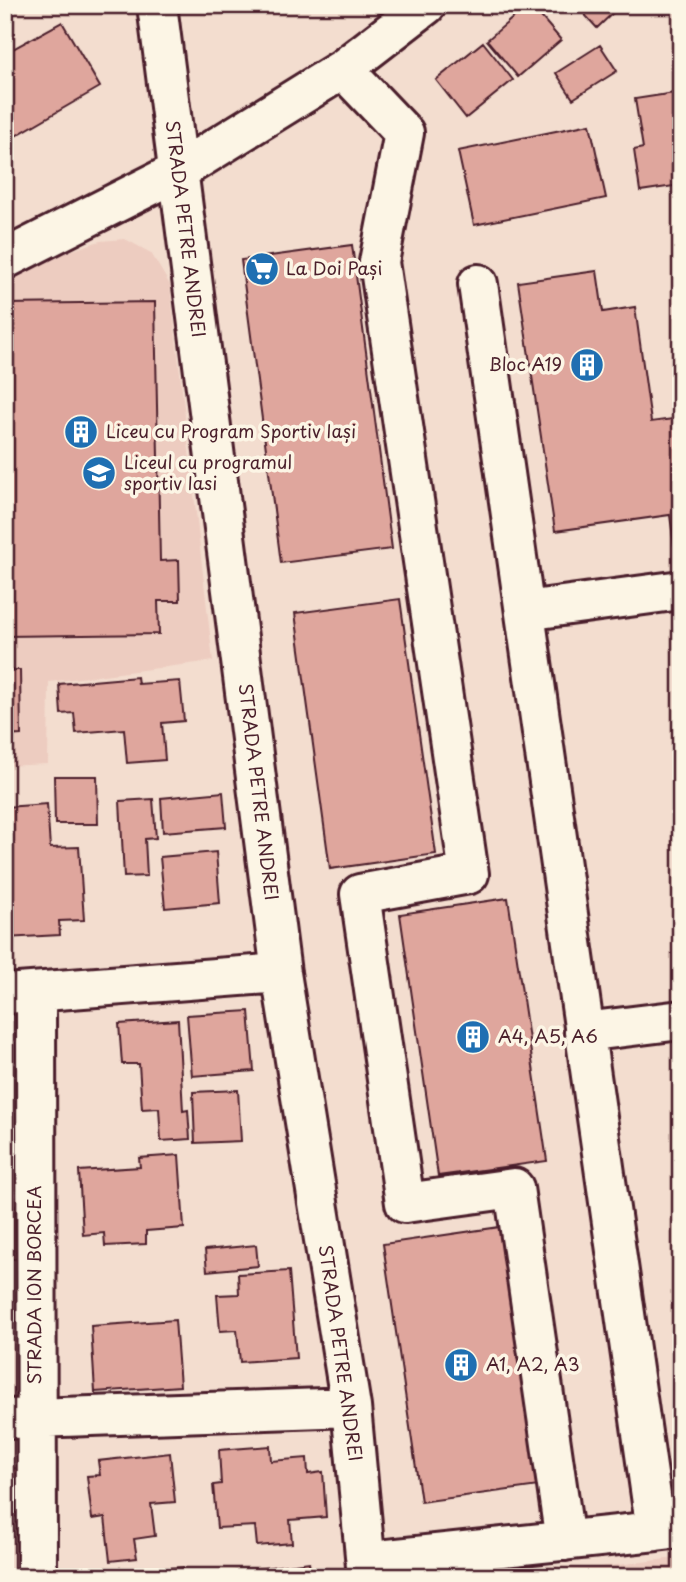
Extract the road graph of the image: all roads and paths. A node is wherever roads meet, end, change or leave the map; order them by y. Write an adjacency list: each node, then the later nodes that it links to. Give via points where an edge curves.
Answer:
1 (157, 5): 4 (street, STRADA PETRE ANDREI)
2 (422, 7): 3 (street)
3 (344, 69): 4 (street); 16 (street, via 404,134 379,262 469,874 360,894 405,1203 514,1188)
4 (177, 172): 5 (street); 9 (street, STRADA PETRE ANDREI)
5 (5, 259)
6 (478, 284): 8 (street)
7 (681, 590): 8 (street)
8 (525, 611): 12 (street)
9 (281, 973): 10 (street); 13 (street, STRADA PETRE ANDREI)
10 (21, 993): 14 (street, STRADA ION BORCEA)
11 (681, 1020): 12 (street)
12 (584, 1032): 15 (street)
13 (351, 1407): 14 (street); 17 (street, STRADA PETRE ANDREI)
14 (20, 1418): 18 (street, STRADA ION BORCEA)
15 (668, 1530): 16 (street)
16 (565, 1541): 17 (street)
17 (377, 1568)
18 (37, 1577)

